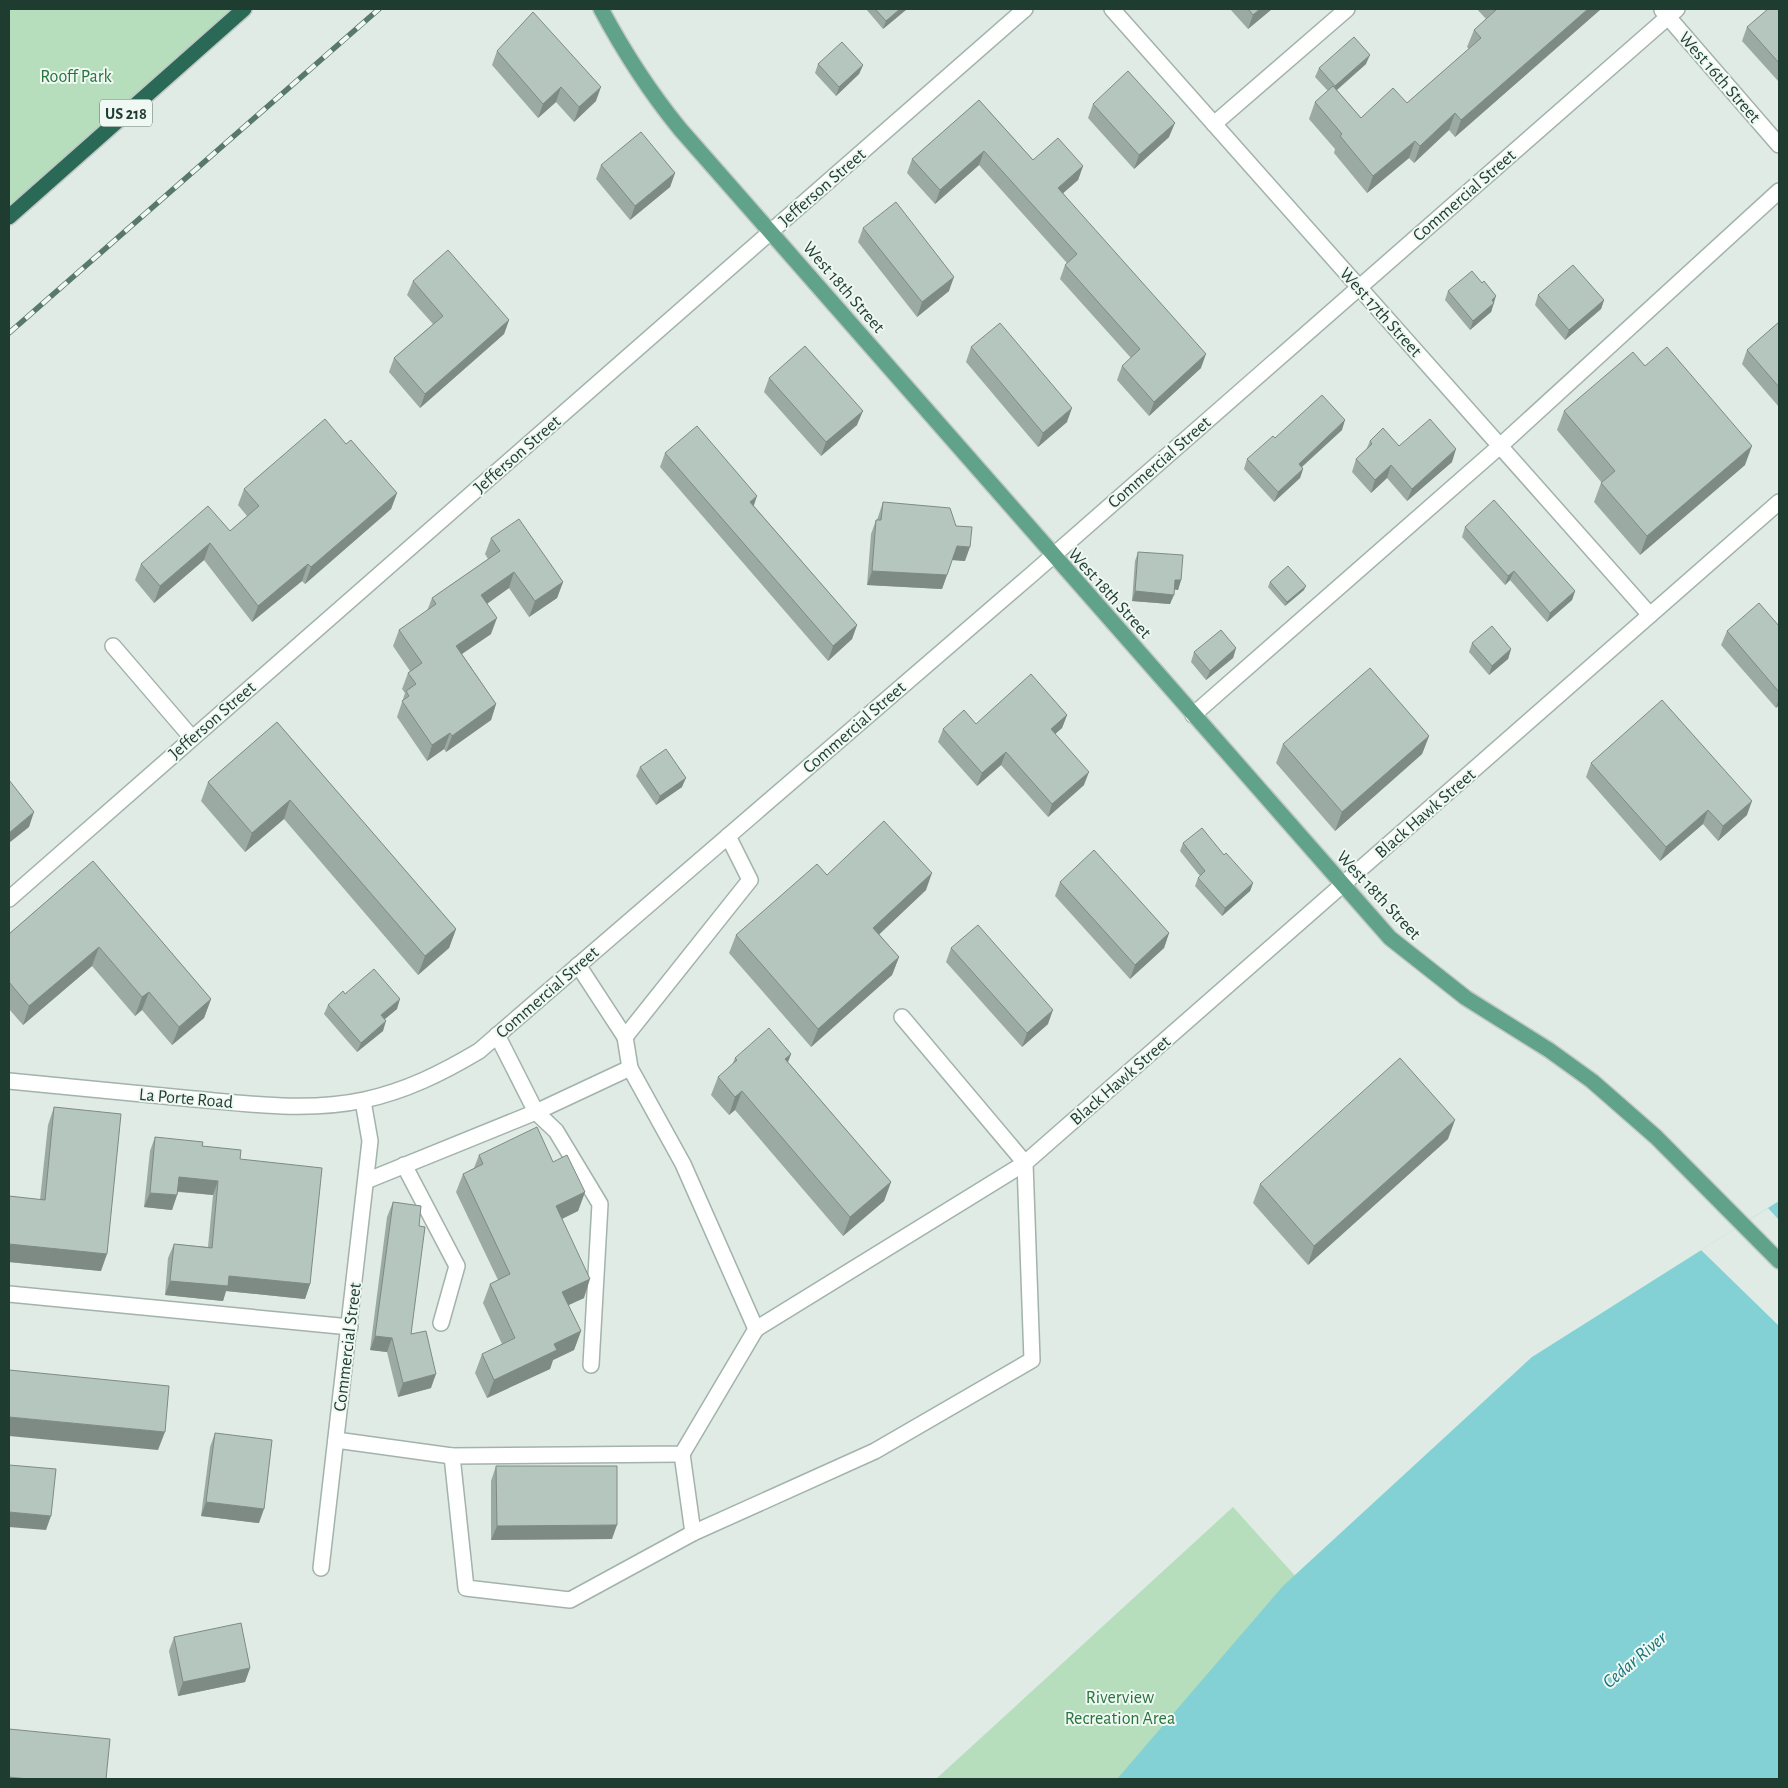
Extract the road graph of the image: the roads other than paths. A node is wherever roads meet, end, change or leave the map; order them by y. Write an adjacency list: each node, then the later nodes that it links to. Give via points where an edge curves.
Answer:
1 (244, 9): 10 (highway, US 218)
2 (601, 9): 11 (main road, West 18th Street, via 653,95)
3 (1025, 9): 11 (street, Jefferson Street)
4 (1112, 9): 7 (street, West 17th Street)
5 (1347, 9): 7 (street)
6 (1668, 11): 8 (street, West 16th Street); 12 (street, Commercial Street)
7 (1214, 124): 12 (street, West 17th Street)
8 (1779, 145)
9 (1779, 190): 13 (street)
10 (9, 217)
11 (771, 232): 15 (main road, West 18th Street); 19 (street, Jefferson Street)
12 (1359, 287): 13 (street, West 17th Street); 15 (street, Commercial Street)
13 (1500, 446): 16 (street, West 17th Street); 18 (street)
14 (1779, 502): 16 (street, Black Hawk Street)
15 (1052, 556): 18 (main road, West 18th Street); 20 (street, Commercial Street)
16 (1650, 615): 21 (street, Black Hawk Street)
17 (113, 646): 19 (street)
18 (1193, 715): 21 (main road, West 18th Street)
19 (192, 738): 22 (street, Jefferson Street)
20 (728, 836): 23 (street, Commercial Street); 26 (street, via 750,880)
21 (1343, 884): 31 (street, Black Hawk Street); 34 (main road, West 18th Street, via 1390,938 1411,956 1466,998 1592,1081 1656,1137)
22 (9, 899)
23 (578, 965): 25 (street, Commercial Street); 26 (street)
24 (902, 1017): 31 (street)
25 (497, 1035): 29 (street, Commercial Street, via 479,1051 434,1077); 30 (street)
26 (625, 1037): 27 (street)
27 (630, 1068): 30 (street); 38 (street, via 683,1164)
28 (9, 1081): 29 (street, La Porte Road, via 260,1105 313,1106)
29 (363, 1101): 33 (street, Commercial Street, via 370,1141)
30 (536, 1112): 32 (street); 39 (street, via 556,1131 600,1204)
31 (1025, 1163): 38 (street, Black Hawk Street); 43 (street, via 1032,1360 875,1451)
32 (404, 1165): 33 (street); 36 (street, via 457,1266)
33 (366, 1181): 37 (street, Commercial Street)
34 (1779, 1261)
35 (9, 1294): 37 (street)
36 (441, 1323)
37 (350, 1326): 40 (street, Commercial Street)
38 (756, 1329): 41 (street)
39 (591, 1365)
40 (336, 1440): 42 (street); 44 (street, Commercial Street)
41 (682, 1454): 42 (street); 43 (street)
42 (452, 1456): 43 (street, via 466,1588 570,1600)
43 (693, 1533)
44 (321, 1568)

